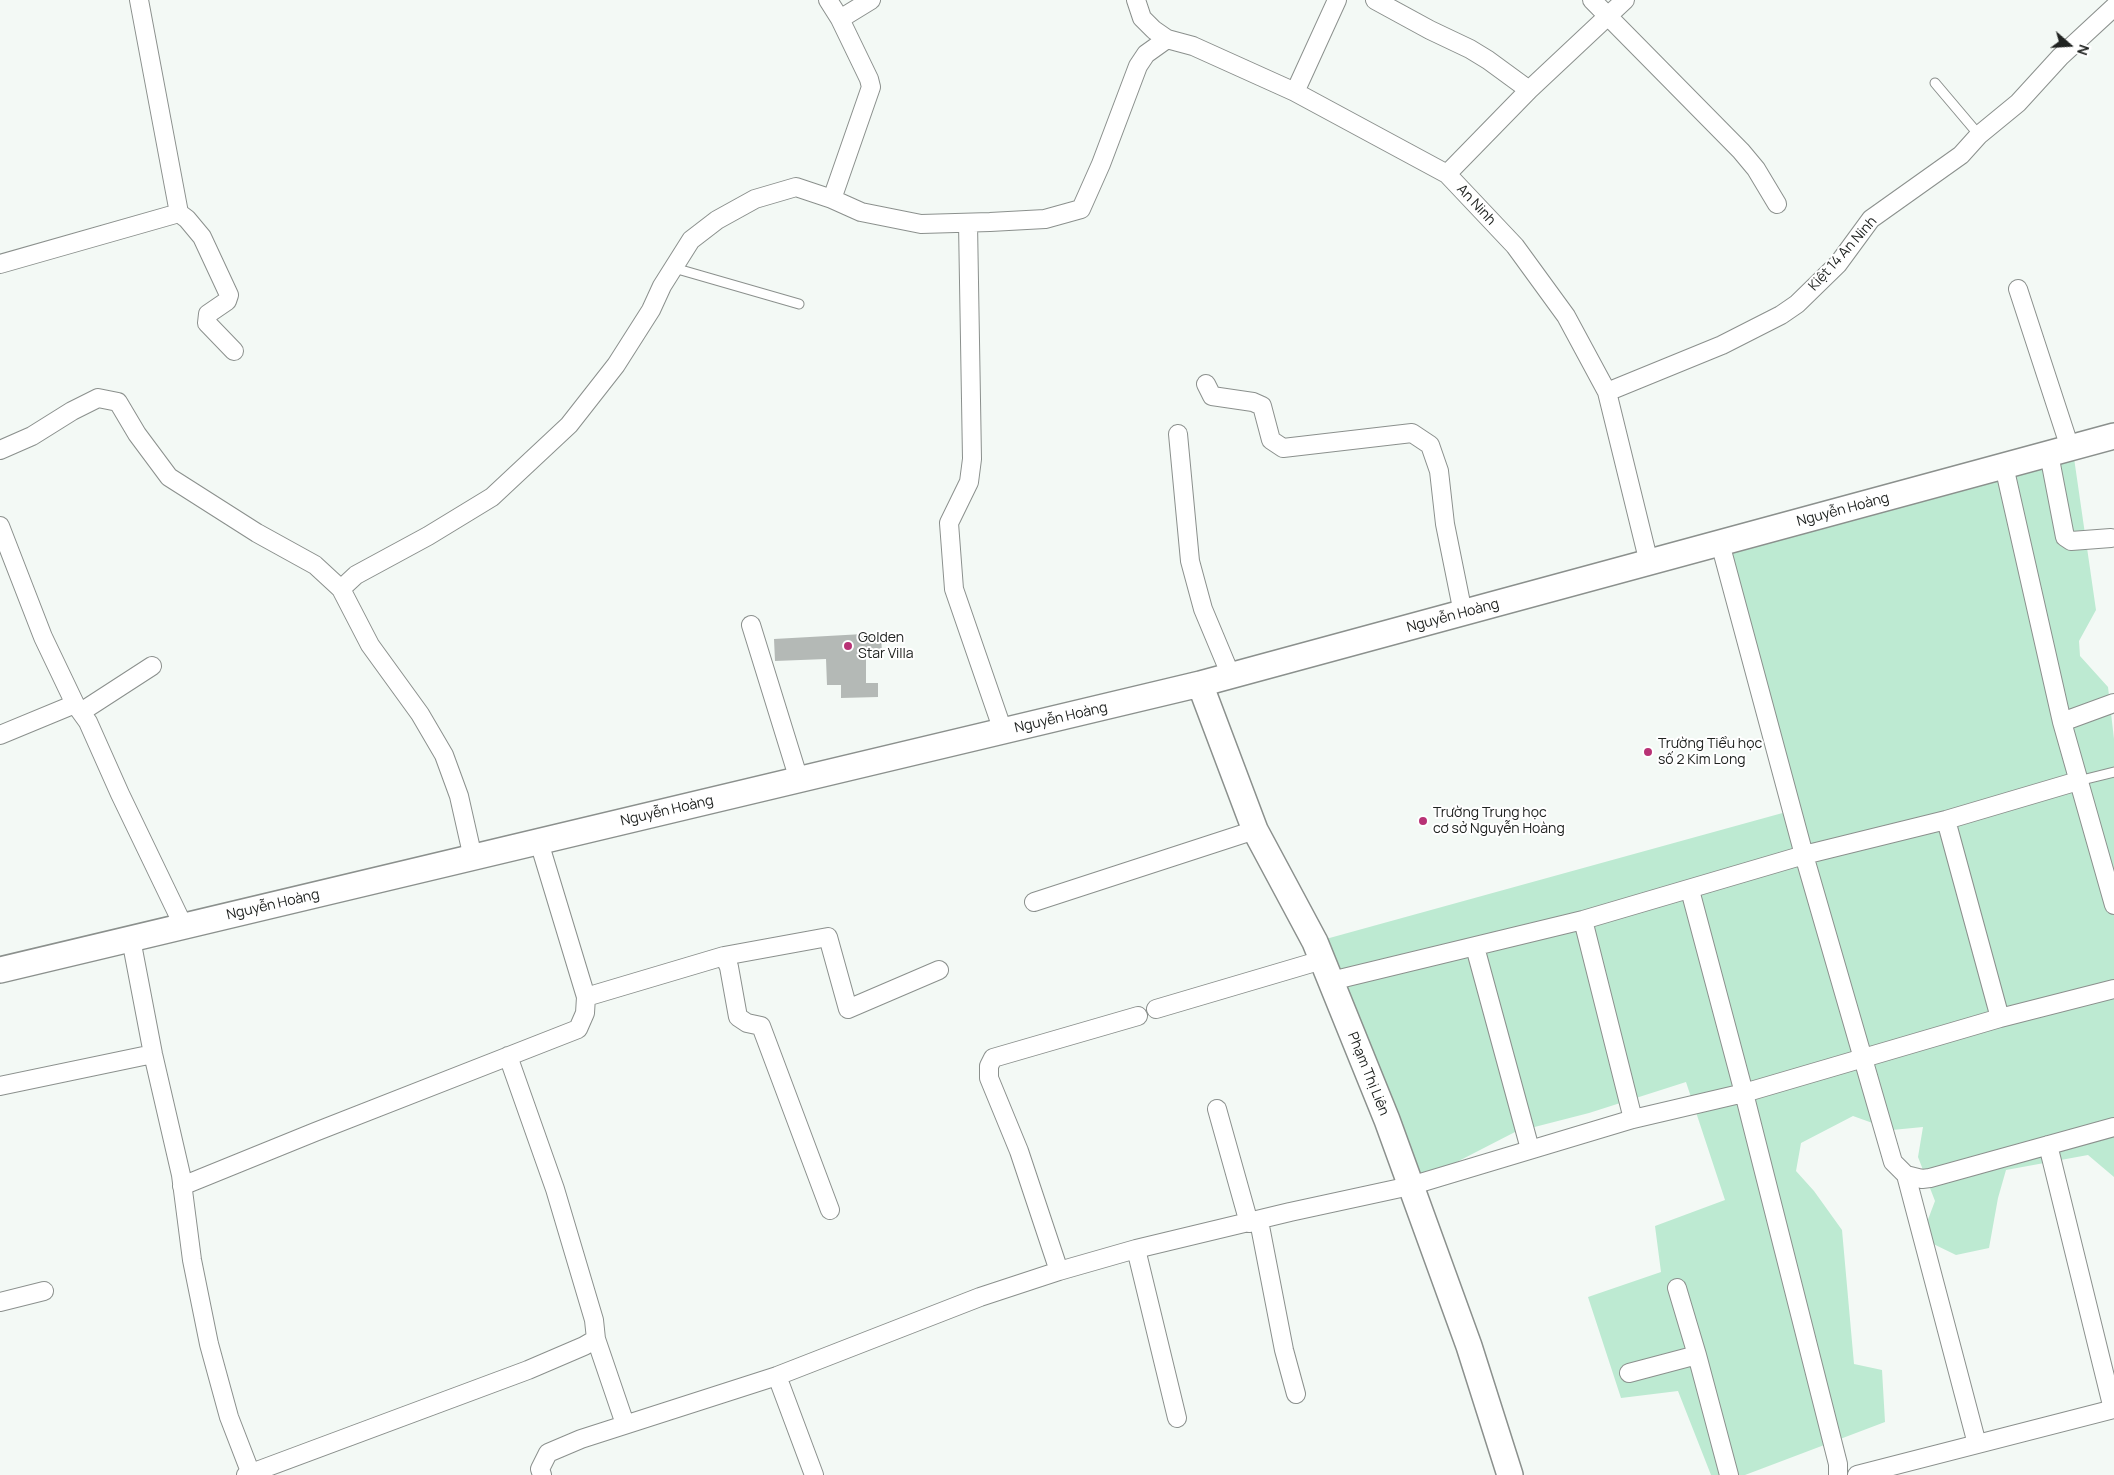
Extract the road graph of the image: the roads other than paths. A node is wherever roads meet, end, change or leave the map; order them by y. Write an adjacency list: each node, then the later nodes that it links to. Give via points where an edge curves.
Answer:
1 (138, 0): 20 (street)
2 (828, 0): 11 (street)
3 (871, 0): 11 (street)
4 (1136, 0): 12 (street, An Ninh, via 1142,18)
5 (1337, 0): 15 (street)
6 (1375, 0): 14 (street, via 1488,60)
7 (1592, 0): 10 (street)
8 (1625, 0): 10 (street)
9 (2114, 8): 16 (street, Kiệt 14 An Ninh, via 2060,57 2018,103)
10 (1608, 16): 14 (street); 19 (street, via 1740,151 1756,169)
11 (840, 19): 18 (street, via 871,87)
12 (1167, 39): 15 (street, An Ninh, via 1192,46); 21 (street, via 1146,54 1138,66 1081,209 1045,219)
13 (1935, 82): 16 (lane)
14 (1529, 90): 17 (street)
15 (1295, 92): 17 (street, An Ninh)
16 (1979, 134): 28 (street, Kiệt 14 An Ninh, via 1961,155 1871,219 1838,264 1797,304 1722,346)
17 (1447, 174): 28 (street, An Ninh, via 1536,272 1566,316)
18 (832, 199): 21 (street, via 862,212 921,224); 23 (street, via 796,187 755,199 717,220 691,240)
19 (1778, 204)
20 (179, 214): 22 (street); 26 (street, via 202,237 228,292 227,301 211,311 206,320)
21 (968, 223): 47 (street, via 972,459 969,482 948,523 954,588)
22 (0, 264)
23 (674, 268): 25 (lane); 38 (street, via 616,364 569,425 492,497 356,575)
24 (2018, 290): 32 (street)
25 (799, 304)
26 (234, 352)
27 (1206, 384): 39 (street, via 1212,396 1262,406 1271,440 1283,448 1412,433 1430,445 1440,471 1445,524)
28 (1607, 392): 37 (street, An Ninh)
29 (1178, 434): 42 (street, via 1190,561 1203,610)
30 (2114, 436): 32 (street, Nguyễn Hoàng)
31 (0, 450): 38 (street, via 32,436 98,398 118,402 169,477 315,566)
32 (2060, 451): 33 (street, Nguyễn Hoàng); 35 (street, via 2066,537 2071,541)
33 (2004, 466): 36 (street, Nguyễn Hoàng); 46 (street)
34 (0, 526): 45 (street, via 43,637)
35 (2111, 538)
36 (1720, 543): 37 (street, Nguyễn Hoàng); 55 (street)
37 (1649, 562): 39 (street, Nguyễn Hoàng)
38 (341, 589): 56 (street, via 370,645 420,714 444,755 459,796)
39 (1463, 613): 42 (street, Nguyễn Hoàng)
40 (751, 625): 50 (street)
41 (152, 666): 45 (street)
42 (1231, 676): 43 (street, Nguyễn Hoàng)
43 (1200, 684): 47 (street, Nguyễn Hoàng); 53 (street, Phạm Thị Liên)
44 (2114, 703): 46 (street)
45 (78, 708): 48 (street); 61 (street, via 88,722)
46 (2062, 722): 51 (street)
47 (1003, 731): 50 (street, Nguyễn Hoàng)
48 (0, 734)
49 (2114, 772): 51 (lane)
50 (799, 780): 54 (street, Nguyễn Hoàng)
51 (2078, 781): 52 (street); 59 (street)
52 (1946, 820): 55 (street); 72 (street)
53 (1255, 830): 58 (street); 67 (street, Phạm Thị Liên)
54 (539, 842): 56 (street, Nguyễn Hoàng); 69 (street)
55 (1804, 855): 57 (street); 75 (street)
56 (473, 858): 61 (street, Nguyễn Hoàng)
57 (1690, 890): 60 (street); 77 (street)
58 (1034, 902)
59 (2114, 905)
60 (1583, 920): 63 (street); 79 (street)
61 (184, 927): 62 (street, Nguyễn Hoàng)
62 (131, 939): 65 (street, Nguyễn Hoàng); 73 (street)
63 (1474, 947): 67 (street); 82 (street)
64 (724, 956): 66 (street, via 828,937 848,1009); 69 (street); 86 (street, via 738,1017 761,1026)
65 (0, 970)
66 (940, 970)
67 (1327, 970): 70 (street); 85 (street, Phạm Thị Liên)
68 (2114, 989): 72 (street)
69 (586, 997): 74 (street, via 585,1013 578,1029)
70 (1156, 1009)
71 (1138, 1016): 89 (street, via 993,1058 989,1066 990,1078 1019,1151)
72 (2000, 1018): 75 (street)
73 (153, 1054): 76 (street); 84 (street)
74 (508, 1056): 84 (street); 93 (street, via 555,1189 594,1320)
75 (1863, 1057): 77 (street); 83 (street, via 1893,1162)
76 (0, 1086)
77 (1744, 1093): 79 (street); 107 (street, via 1838,1464)
78 (1217, 1110): 87 (street)
79 (1634, 1119): 82 (street)
80 (2114, 1127): 81 (street)
81 (2048, 1145): 83 (street, via 1930,1178); 98 (street)
82 (1530, 1149): 85 (street)
83 (1906, 1175): 101 (street)
84 (182, 1186): 102 (street, via 192,1260 209,1344)
85 (1410, 1186): 87 (street); 105 (street, Phạm Thị Liên, via 1469,1346)
86 (830, 1210)
87 (1254, 1222): 88 (street); 97 (street)
88 (1136, 1249): 89 (street); 99 (street)
89 (1059, 1271): 96 (street, via 980,1297)
90 (1678, 1288): 94 (street)
91 (44, 1290): 92 (street)
92 (0, 1302)
93 (596, 1339): 100 (street); 102 (street, via 528,1370)
94 (1697, 1355): 95 (street); 106 (street)
95 (1629, 1372)
96 (777, 1376): 100 (street); 104 (street)
97 (1296, 1394)
98 (2114, 1409): 101 (street)
99 (1177, 1418)
100 (625, 1424): 103 (street, via 548,1453 540,1469)
101 (1977, 1444): 108 (street)
102 (248, 1474)
103 (542, 1475)
104 (814, 1475)
105 (1510, 1475)
106 (1729, 1475)
107 (1838, 1475)
108 (1857, 1475)

